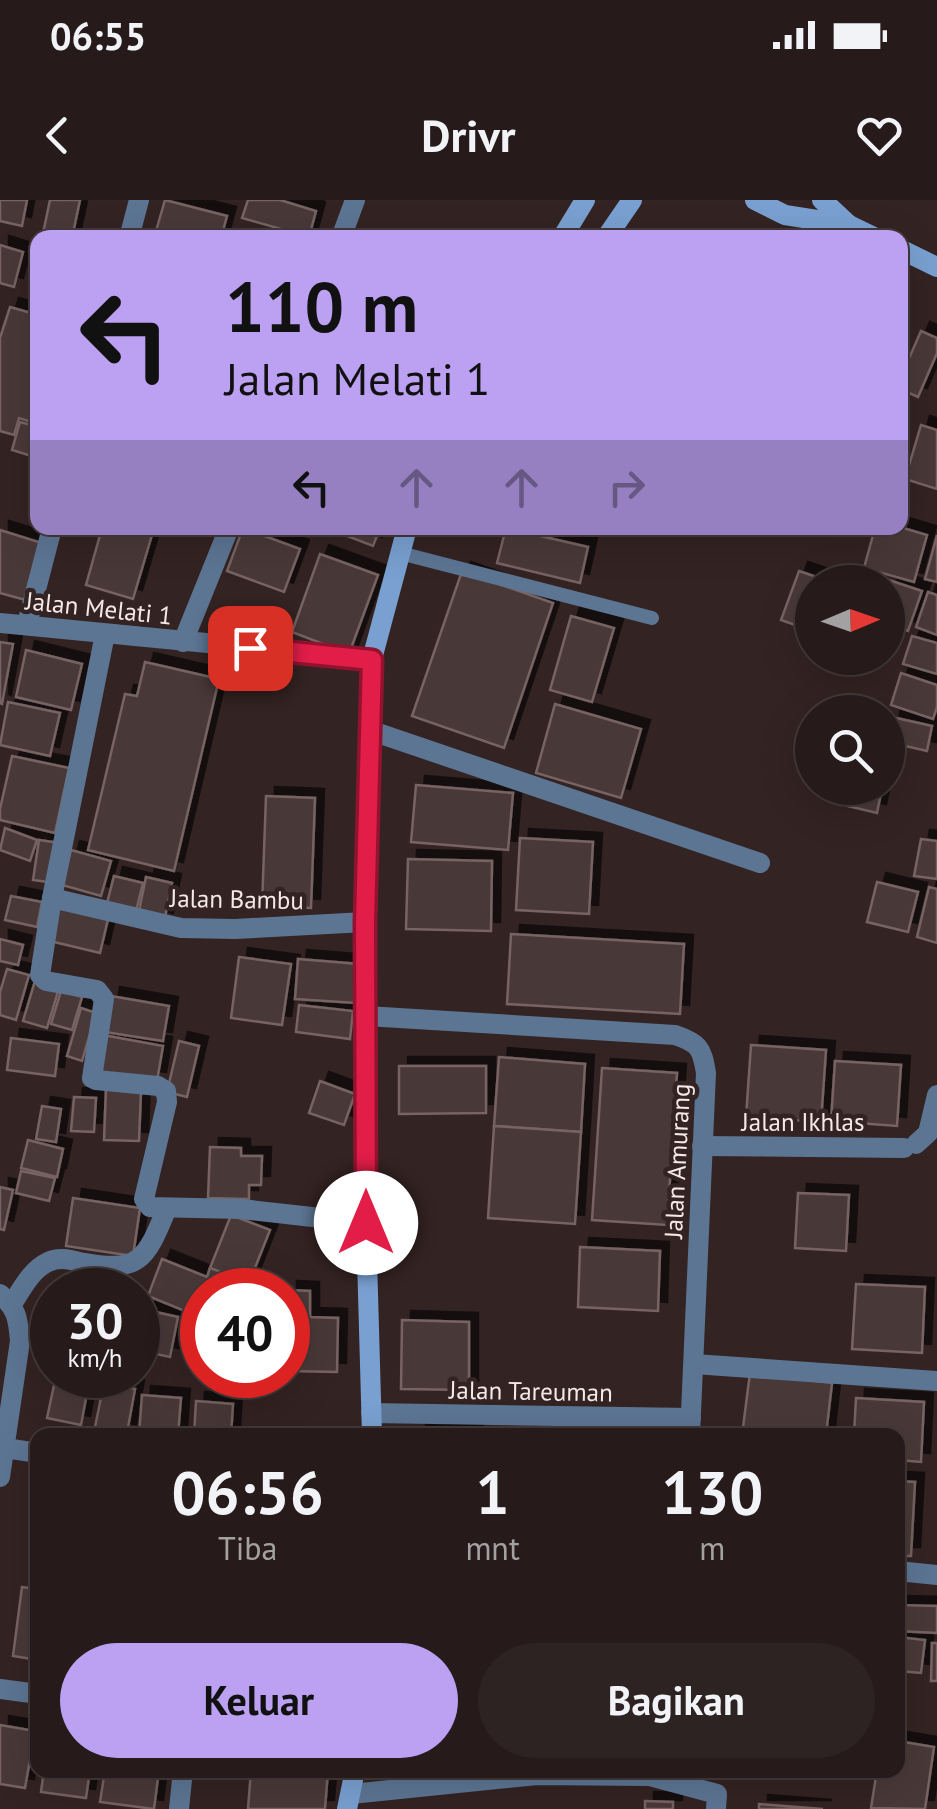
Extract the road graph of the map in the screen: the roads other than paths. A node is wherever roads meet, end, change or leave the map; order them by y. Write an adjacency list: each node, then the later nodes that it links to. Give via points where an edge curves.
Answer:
1 (139, 200): 8 (street)
2 (354, 200): 9 (street)
3 (585, 200): 10 (street)
4 (632, 200): 11 (street)
5 (755, 200): 7 (street, via 785,216)
6 (822, 200): 7 (street)
7 (848, 225): 12 (street)
8 (131, 230)
9 (345, 230)
10 (567, 230)
11 (611, 230)
12 (859, 230)
13 (908, 252): 14 (street)
14 (935, 262)
15 (50, 535): 21 (street)
16 (226, 535): 23 (street)
17 (405, 535): 18 (street)
18 (400, 554): 19 (lane); 24 (street)
19 (652, 618)
20 (0, 623): 21 (street, Jalan Melati 1)
21 (26, 624): 22 (street, Jalan Melati 1)
22 (105, 634): 23 (street, Jalan Melati 1); 27 (street)
23 (183, 642): 24 (street, Jalan Melati 1)
24 (372, 660): 25 (street)
25 (370, 730): 26 (street); 28 (street)
26 (760, 863)
27 (52, 898): 28 (street, Jalan Bambu, via 181,928); 32 (street, via 42,979 97,990 104,999 92,1078 166,1091 144,1199 150,1207)
28 (365, 922): 29 (street)
29 (366, 1016): 31 (street, Jalan Amurang, via 692,1040 703,1052 706,1073); 33 (street)
30 (937, 1095): 31 (street, Jalan Ikhlas, via 928,1133 910,1146)
31 (702, 1146): 35 (street, Jalan Amurang)
32 (166, 1208): 33 (street); 34 (street, via 152,1245 135,1262 108,1267 52,1260)
33 (366, 1223): 37 (street)
34 (6, 1299): 40 (street, via 20,1340)
35 (694, 1364): 36 (street); 38 (street, Jalan Amurang)
36 (937, 1381)
37 (371, 1413): 38 (street, Jalan Tareuman); 39 (street)
38 (691, 1427)
39 (372, 1428)
40 (5, 1448): 41 (street); 42 (street)
41 (30, 1452)
42 (0, 1478)
43 (905, 1573): 44 (street)
44 (937, 1576)
45 (0, 1689): 46 (street)
46 (30, 1693)
47 (182, 1778): 51 (street)
48 (516, 1778): 50 (street)
49 (657, 1778): 52 (street, via 717,1794)
50 (349, 1802)
51 (180, 1809)
52 (716, 1809)

